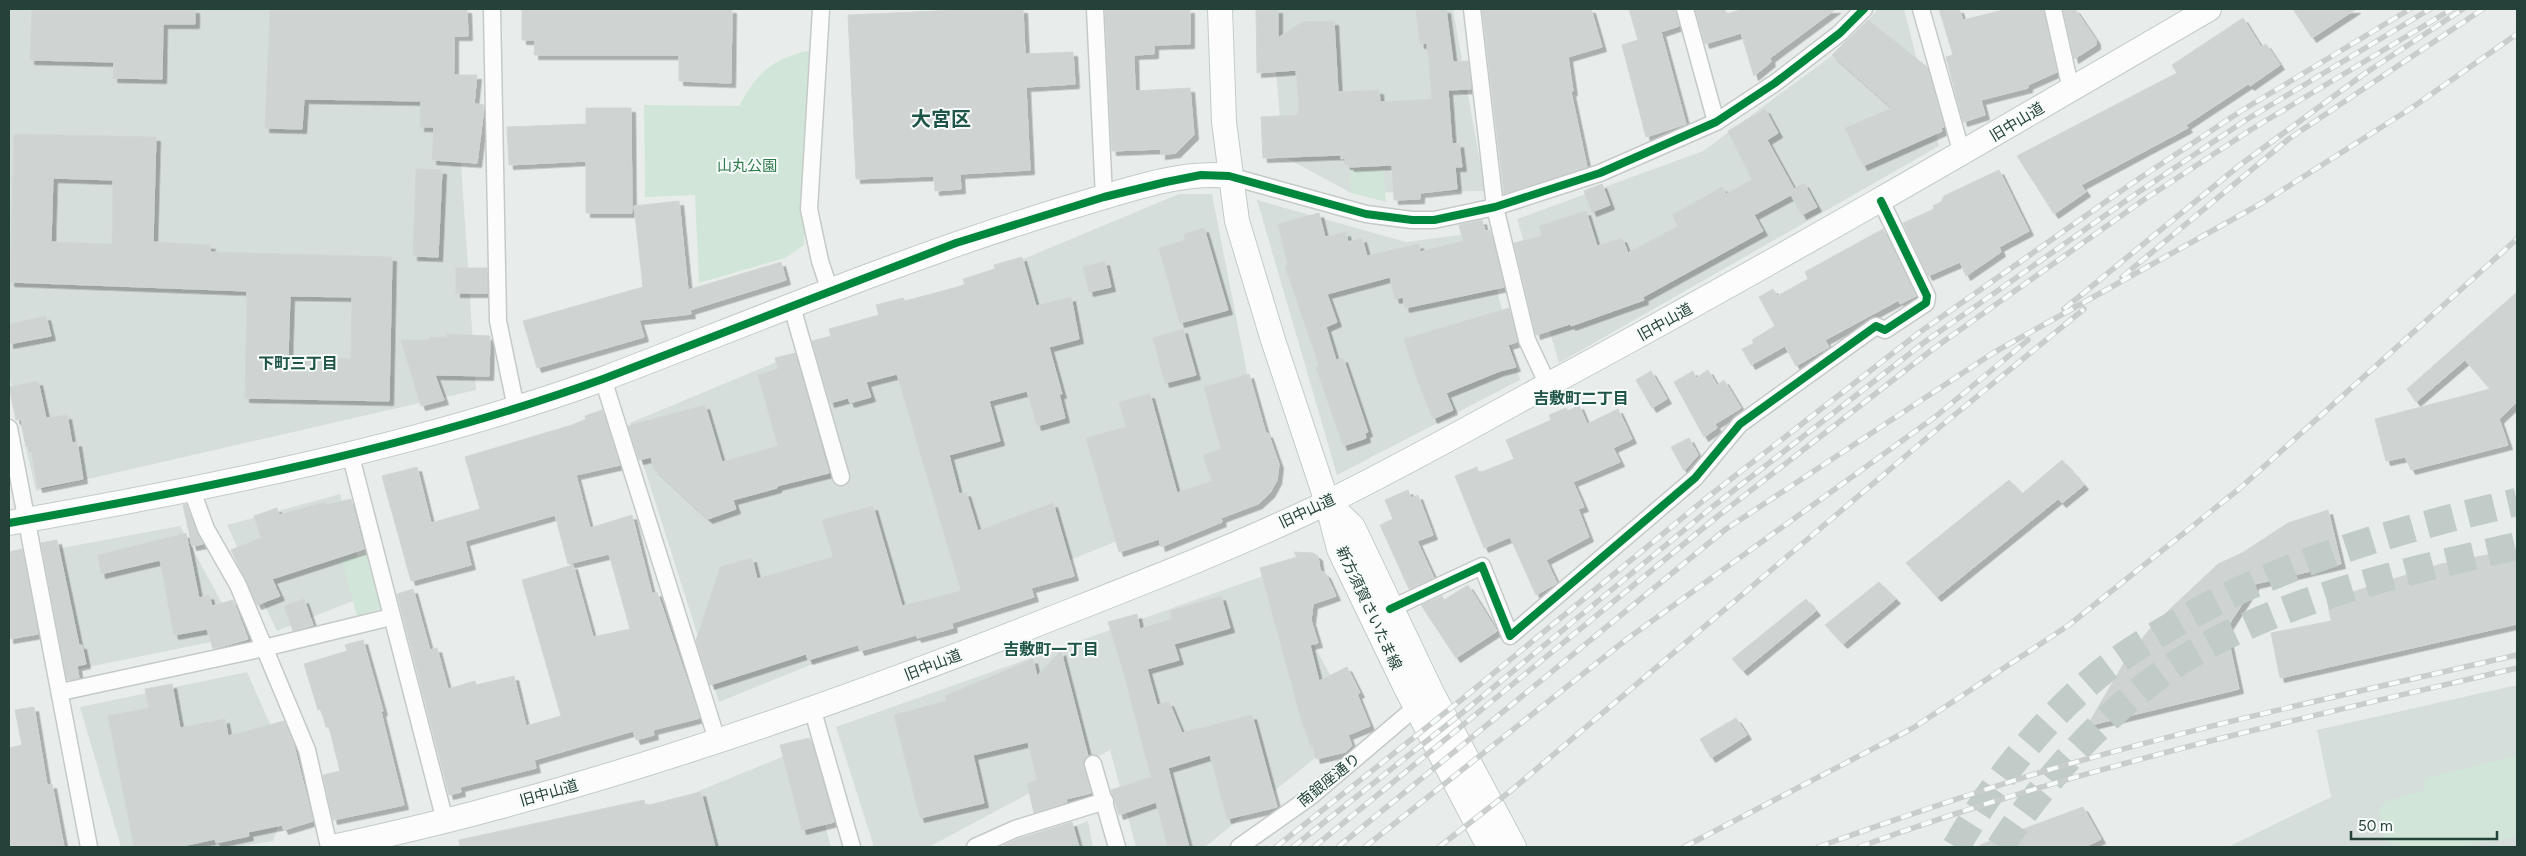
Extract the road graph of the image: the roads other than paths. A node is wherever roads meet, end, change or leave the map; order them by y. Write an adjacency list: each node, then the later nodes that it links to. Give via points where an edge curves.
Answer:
1 (492, 9): 22 (street, via 498,321)
2 (821, 9): 18 (street, via 809,208)
3 (1095, 9): 15 (street)
4 (1220, 9): 14 (main road, via 1220,65)
5 (1472, 9): 17 (street)
6 (1685, 9): 12 (street)
7 (1864, 9): 12 (street, via 1840,33 1775,83)
8 (1921, 9): 13 (street)
9 (2053, 9): 11 (street)
10 (2209, 9): 11 (main road, 旧中山道)
11 (2072, 90): 13 (main road, 旧中山道)
12 (1716, 122): 17 (street, via 1600,173)
13 (1962, 154): 16 (main road, 旧中山道)
14 (1229, 176): 15 (main road, via 1201,175); 17 (street, via 1366,214 1412,220 1434,220); 27 (main road, via 1249,266)
15 (1104, 197): 18 (main road, via 956,243)
16 (1881, 201): 21 (main road, 旧中山道); 29 (street, via 1927,296 1926,303 1885,330 1876,326 1740,424 1695,478 1510,636 1482,566)
17 (1495, 207): 21 (street, via 1527,340)
18 (830, 291): 19 (main road)
19 (792, 307): 20 (main road); 25 (street)
20 (603, 379): 22 (main road); 35 (street)
21 (1548, 385): 27 (main road, 旧中山道)
22 (516, 408): 24 (main road)
23 (9, 428): 28 (street)
24 (350, 453): 26 (main road); 30 (street)
25 (841, 477)
26 (191, 488): 28 (main road); 31 (street, via 199,514 238,585)
27 (1327, 502): 29 (main road, 新方須賀さいたま線, via 1352,527); 33 (main road, 新方須賀さいたま線, via 1339,549); 34 (main road, 旧中山道, via 1135,586)
28 (18, 521): 32 (street)
29 (1390, 609): 47 (main road, 新方須賀さいたま線)
30 (391, 617): 31 (street); 38 (street)
31 (264, 648): 32 (street); 40 (street, via 307,750)
32 (61, 692): 39 (street)
33 (1416, 707): 45 (street, 南銀座通り, via 1310,796); 46 (main road, 新方須賀さいたま線)
34 (812, 708): 35 (main road, 旧中山道); 42 (street)
35 (717, 740): 38 (main road, 旧中山道)
36 (1093, 764): 37 (street)
37 (1104, 801): 43 (street, via 1015,829); 44 (street)
38 (445, 821): 41 (main road, 旧中山道)
39 (89, 847)
40 (329, 847)
41 (333, 847)
42 (852, 847)
43 (975, 847)
44 (1117, 847)
45 (1239, 847)
46 (1490, 847)
47 (1514, 847)

